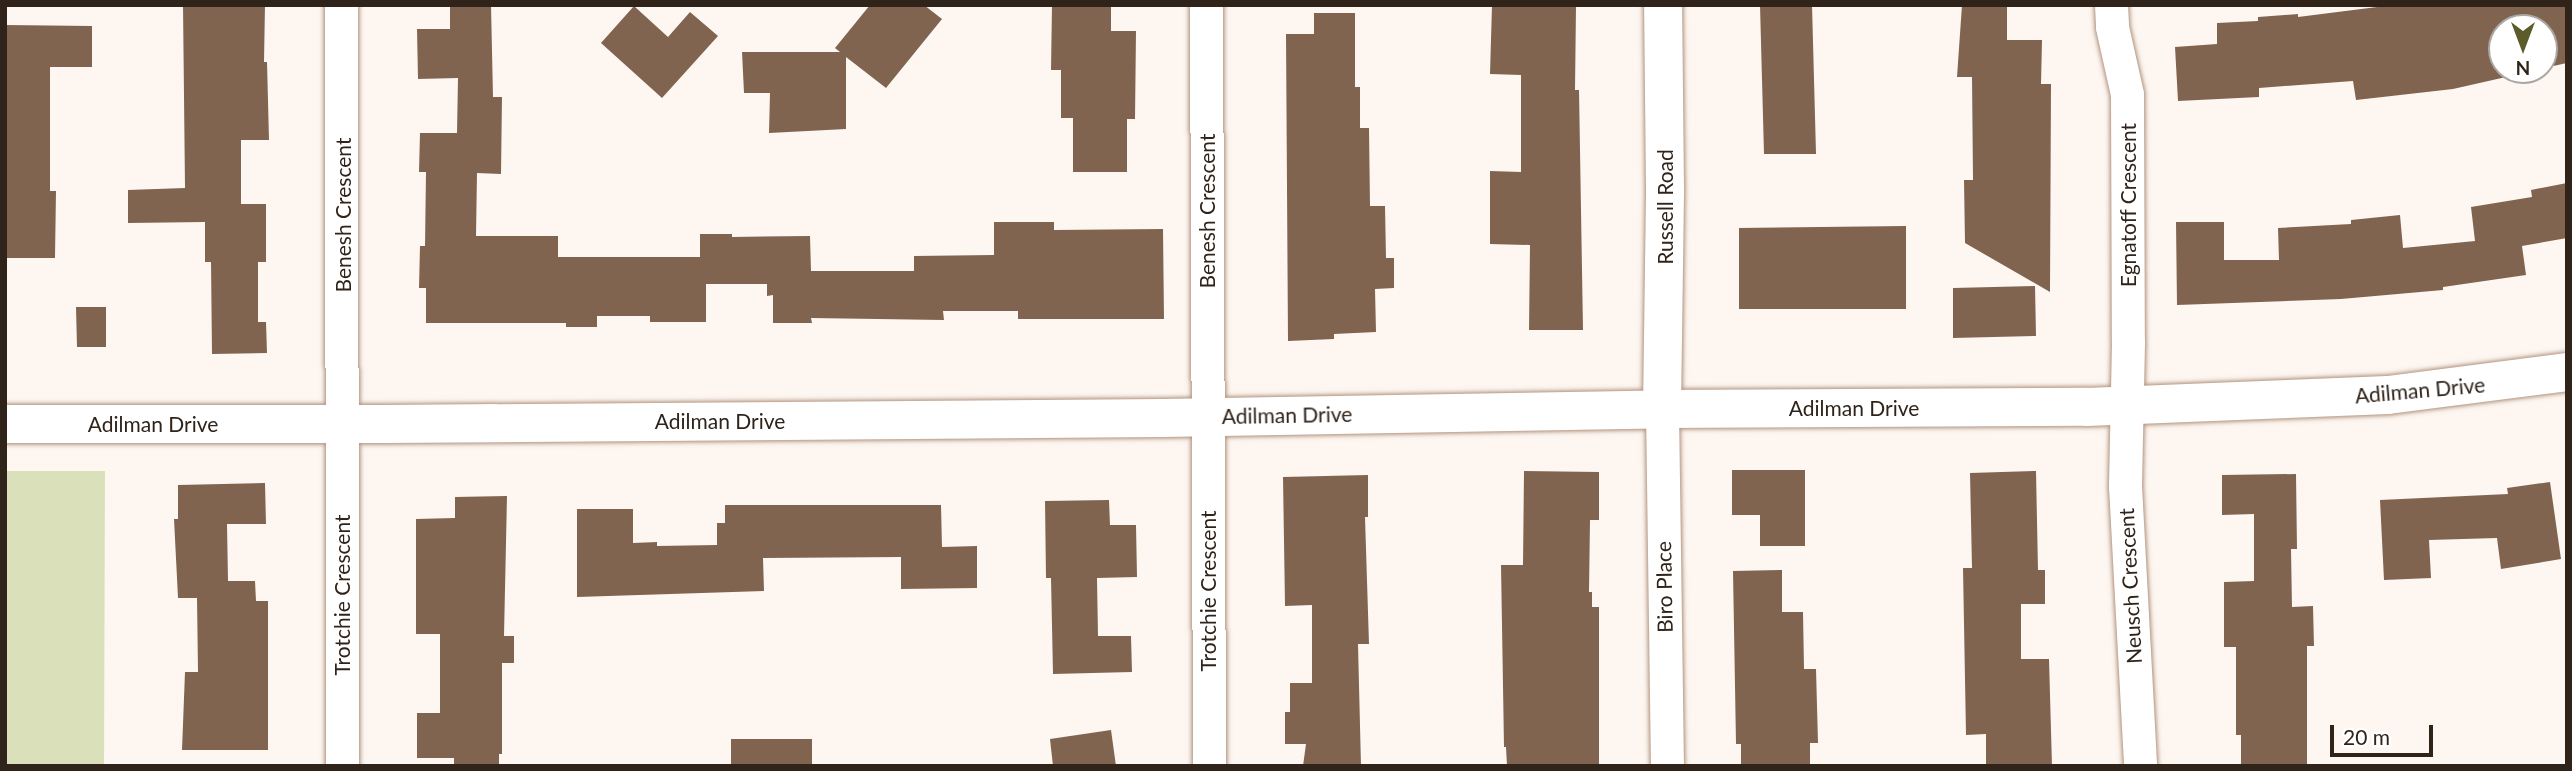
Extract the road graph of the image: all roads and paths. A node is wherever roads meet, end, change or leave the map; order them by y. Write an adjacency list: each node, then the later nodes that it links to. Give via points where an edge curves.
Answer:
1 (341, 5): 10 (street, Benesh Crescent)
2 (1206, 5): 8 (street, Benesh Crescent)
3 (1663, 5): 7 (street, Russell Road)
4 (2111, 5): 6 (street, Egnatoff Crescent, via 2127,94)
5 (2567, 372): 6 (street, Adilman Drive, via 2388,395)
6 (2128, 406): 7 (street, Adilman Drive); 14 (street, Neusch Crescent, via 2125,486)
7 (1662, 408): 8 (street, Adilman Drive); 13 (street, Biro Place)
8 (1209, 417): 10 (street, Adilman Drive); 12 (street, Trotchie Crescent)
9 (5, 424): 10 (street, Adilman Drive)
10 (343, 424): 11 (street, Trotchie Crescent)
11 (342, 766)
12 (1209, 766)
13 (1667, 766)
14 (2140, 766)

